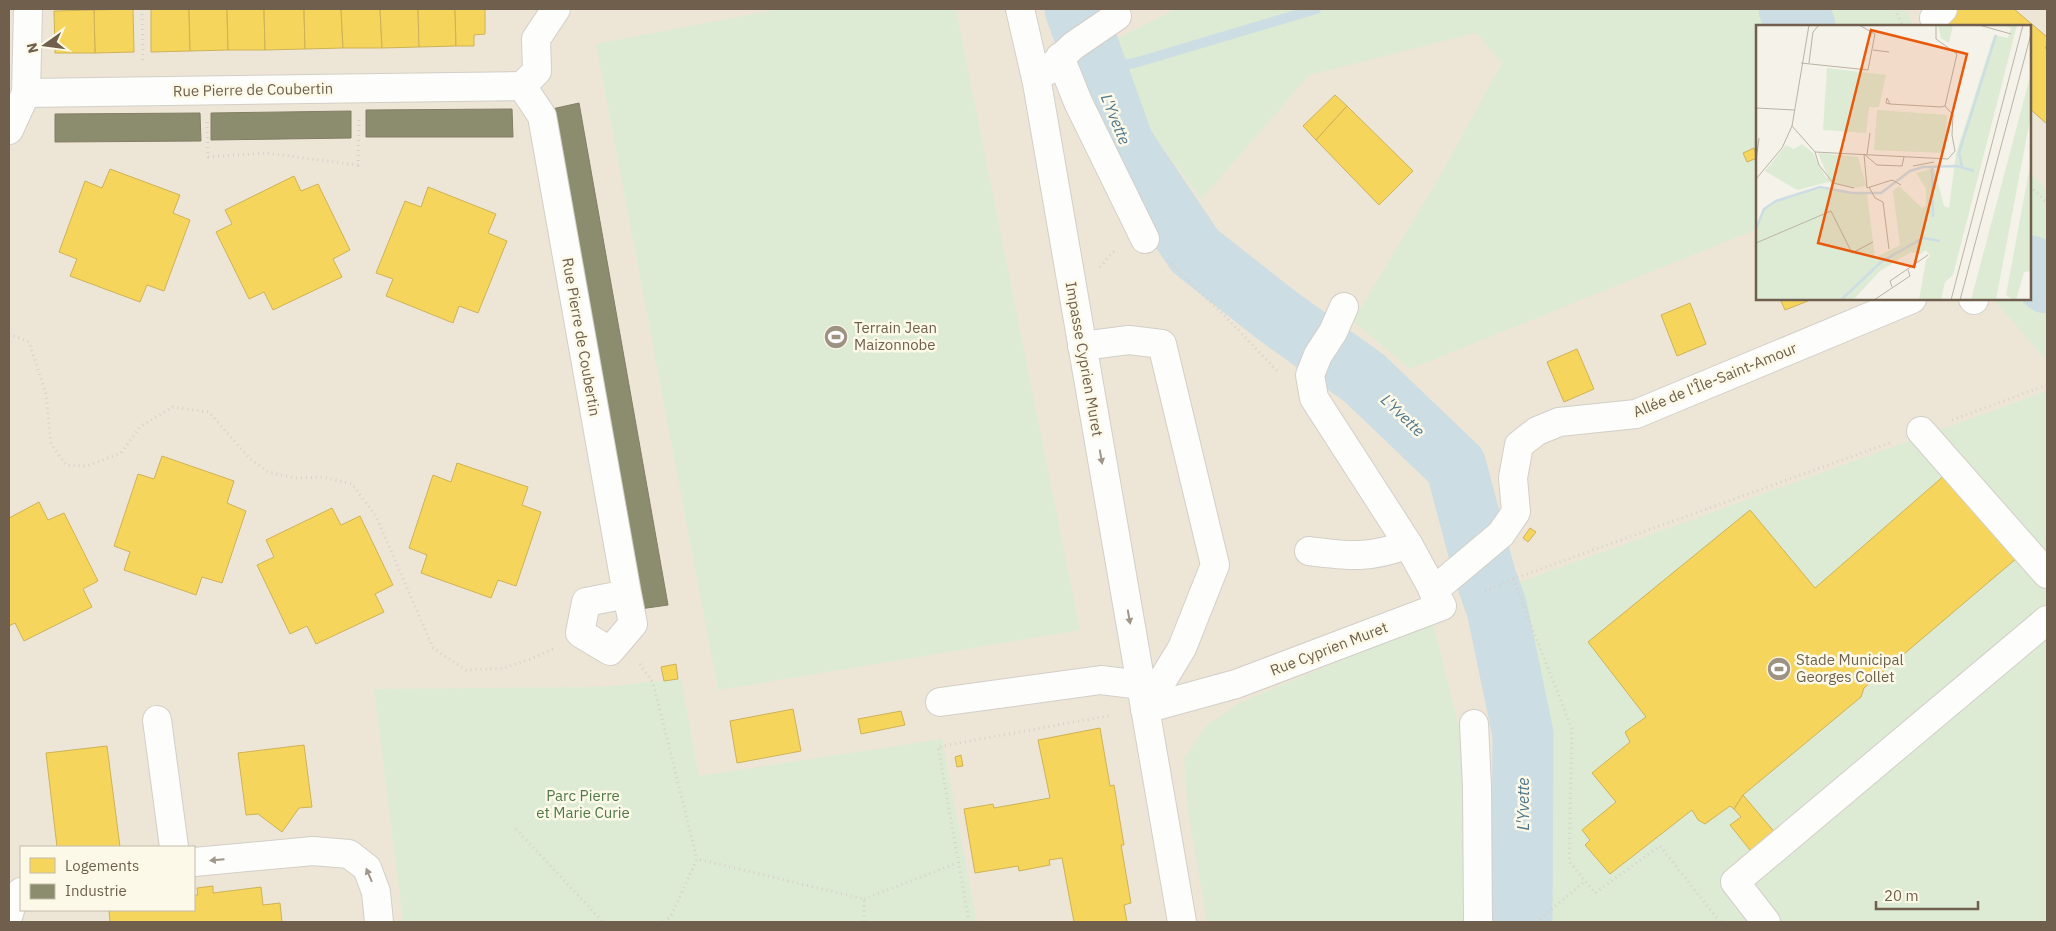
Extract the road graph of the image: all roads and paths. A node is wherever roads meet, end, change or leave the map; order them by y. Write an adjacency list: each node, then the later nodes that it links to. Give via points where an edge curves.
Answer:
1 (28, 9): 14 (street)
2 (142, 9): 13 (path)
3 (556, 9): 10 (street, via 536,38 536,71)
4 (1020, 9): 9 (street, Impasse Cyprien Muret)
5 (1895, 9): 7 (path)
6 (1111, 20): 8 (street)
7 (1902, 25)
8 (1067, 51): 9 (street); 18 (street, via 1078,102)
9 (1036, 83): 19 (street, Impasse Cyprien Muret)
10 (522, 86): 11 (street, Rue Pierre de Coubertin); 33 (street, Rue Pierre de Coubertin, via 542,116)
11 (360, 88): 12 (street, Rue Pierre de Coubertin); 12 (path, via 358,165 266,154 208,157)
12 (207, 91): 13 (street, Rue Pierre de Coubertin)
13 (144, 92): 14 (street, Rue Pierre de Coubertin)
14 (26, 93): 15 (street)
15 (9, 130)
16 (2031, 187): 17 (path)
17 (2047, 203)
18 (1145, 239): 19 (path, via 1113,252); 24 (path, via 1224,315)
19 (1074, 296): 23 (street, Impasse Cyprien Muret)
20 (1910, 300): 31 (street, Allée de l'Île-Saint-Amour, via 1636,414 1559,422 1537,431 1519,445 1514,478 1516,512 1501,534)
21 (1344, 307): 27 (street, Rue Cyprien Muret, via 1310,375 1314,398)
22 (9, 334): 35 (path, via 29,342 46,394 51,444 66,465 87,466 121,453 141,426 173,407 209,412 250,459 268,472 295,478 324,477 352,484 376,516 433,648 466,670 504,668 547,652)
23 (1082, 346): 37 (street, Impasse Cyprien Muret, one-way to 37); 37 (street, via 1129,340 1162,344 1215,565 1182,648)
24 (1283, 379)
25 (2047, 385): 26 (path)
26 (1921, 431): 29 (street); 30 (path)
27 (1408, 544): 28 (street, via 1389,552 1353,557); 31 (street, Rue Cyprien Muret)
28 (1309, 551)
29 (2047, 574)
30 (1513, 579): 32 (path); 46 (path, via 1572,729 1569,861)
31 (1441, 584): 37 (street, Rue Cyprien Muret, via 1442,606 1236,684)
32 (1501, 584)
33 (627, 594): 35 (street, via 586,602); 36 (street, Rue Pierre de Coubertin, via 633,624)
34 (2047, 620): 59 (street, via 1735,882)
35 (580, 633): 36 (street, via 610,651)
36 (622, 638): 43 (path, via 653,683)
37 (1143, 697): 38 (street, via 1101,680); 45 (path, via 938,747); 55 (street)
38 (940, 702)
39 (157, 720): 42 (street)
40 (1474, 724): 56 (street)
41 (516, 829): 51 (path)
42 (174, 846)
43 (697, 860): 48 (path); 52 (path, via 671,916)
44 (195, 862): 50 (street, one-way to 44, via 376,892 368,868 349,854 312,851)
45 (957, 863): 48 (path); 54 (path)
46 (1585, 881): 57 (path); 58 (path, via 1595,893 1660,846)
47 (20, 893): 49 (street, via 13,899)
48 (864, 899): 53 (path)
49 (9, 914)
50 (380, 922)
51 (603, 922)
52 (664, 922)
53 (864, 922)
54 (969, 922)
55 (1182, 922)
56 (1478, 922)
57 (1536, 922)
58 (1720, 922)
59 (1766, 922)

